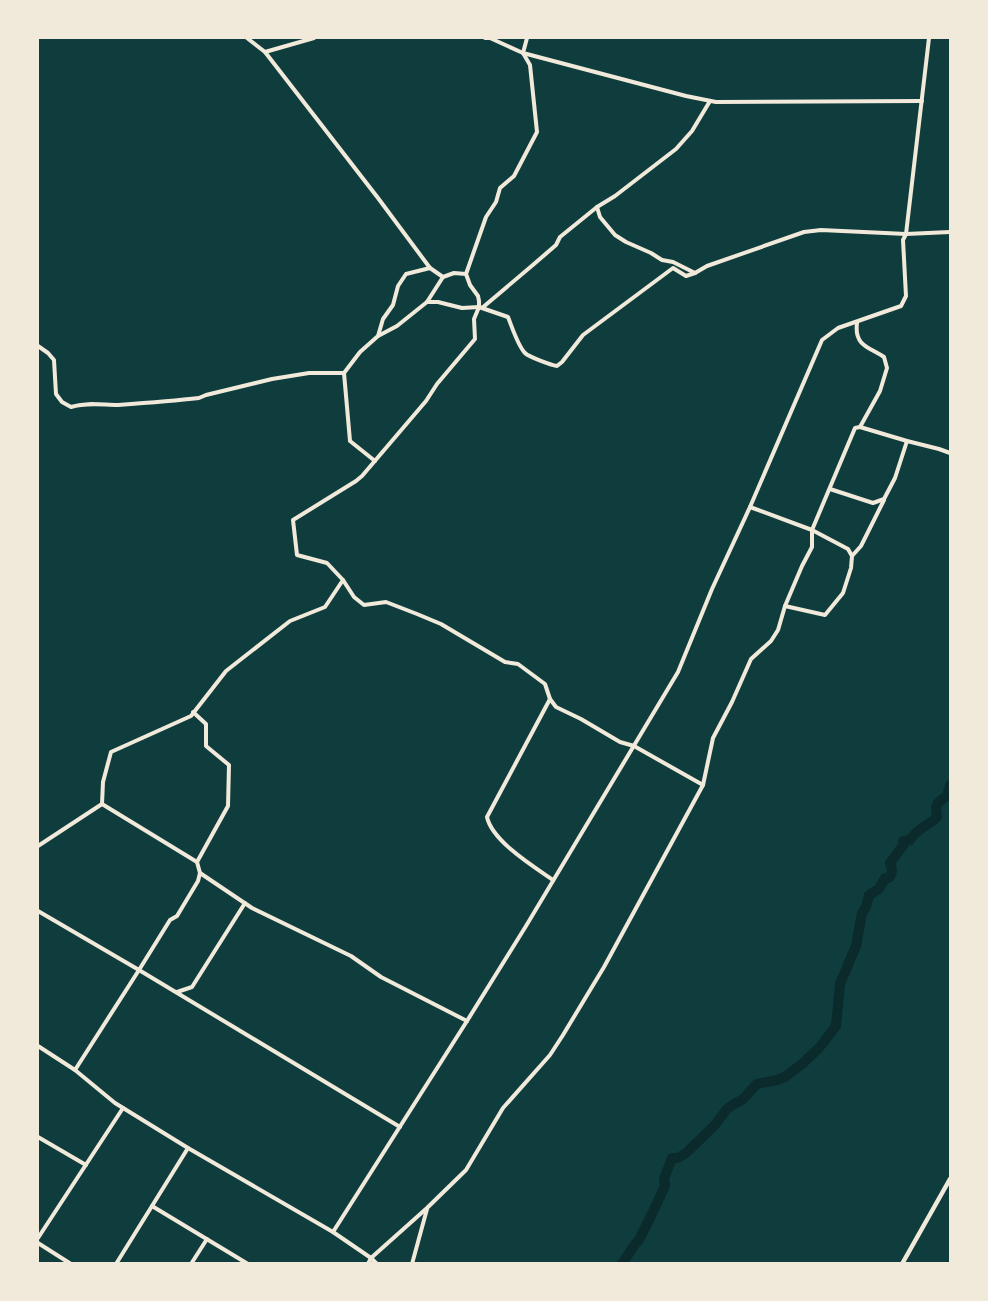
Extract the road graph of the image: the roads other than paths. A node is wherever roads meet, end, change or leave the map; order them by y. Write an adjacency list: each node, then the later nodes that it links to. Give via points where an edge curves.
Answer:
1 (247, 38): 6 (street)
2 (314, 38): 6 (street)
3 (485, 38): 7 (street)
4 (527, 38): 7 (street)
5 (929, 38): 9 (street)
6 (265, 52): 13 (street)
7 (524, 53): 8 (street); 15 (street, via 532,75 537,132 514,176 500,188)
8 (710, 100): 9 (street); 10 (street, via 676,149)
9 (922, 101): 12 (street)
10 (597, 207): 14 (street, via 615,235); 18 (street)
11 (951, 232): 12 (street)
12 (906, 234): 14 (street, via 804,232); 19 (street, via 906,296 901,306)
13 (430, 268): 16 (street); 20 (street, via 406,274)
14 (695, 273): 18 (street, via 686,276 673,268 583,335 557,366 526,355 508,317)
15 (466, 274): 16 (street); 18 (street)
16 (442, 277): 17 (street)
17 (427, 302): 18 (street); 20 (street)
18 (480, 308): 26 (street, via 474,319 475,339)
19 (857, 323): 23 (street, via 858,337 865,347 884,357 887,368 880,391); 29 (street, via 838,328 822,340)
20 (378, 336): 22 (street)
21 (38, 346): 22 (street, via 54,360 56,394 71,407 199,398 300,374)
22 (344, 373): 26 (street, via 350,441)
23 (860, 427): 24 (street); 27 (street, via 855,428)
24 (907, 441): 25 (street); 28 (street)
25 (951, 453)
26 (375, 461): 32 (street, via 356,481 293,520 297,555 327,563)
27 (830, 489): 28 (street, via 873,503); 30 (street)
28 (884, 499): 31 (street)
29 (750, 507): 30 (street); 36 (street, via 678,672)
30 (812, 530): 31 (street, via 848,549); 33 (street, via 812,547)
31 (852, 556): 33 (street, via 843,593 825,615)
32 (342, 580): 34 (street, via 363,605 386,602 441,624 505,662 518,664 545,684); 35 (street, via 325,607 290,621 226,671)
33 (785, 606): 37 (street, via 778,630 751,659 713,738)
34 (550, 699): 36 (street, via 556,707); 42 (street, via 487,817 491,829 523,860)
35 (193, 712): 38 (street, via 111,752); 40 (street, via 206,724 206,746 229,765 228,806)
36 (634, 746): 37 (street); 42 (street)
37 (703, 785): 57 (street, via 555,1048 503,1108 466,1170)
38 (102, 804): 39 (street); 40 (street)
39 (38, 846)
40 (196, 862): 41 (street)
41 (200, 873): 43 (street); 45 (street, via 177,916 170,920)
42 (554, 880): 47 (street)
43 (245, 903): 46 (street, via 192,987); 47 (street)
44 (38, 911): 45 (street)
45 (139, 970): 46 (street); 49 (street)
46 (176, 993): 51 (street)
47 (467, 1021): 51 (street)
48 (38, 1046): 49 (street)
49 (75, 1070): 50 (street)
50 (123, 1108): 53 (street); 54 (street)
51 (400, 1127): 58 (street)
52 (38, 1137): 54 (street)
53 (188, 1149): 56 (street); 58 (street)
54 (86, 1165): 59 (street)
55 (951, 1179): 70 (street)
56 (152, 1206): 60 (street); 64 (street)
57 (427, 1208): 62 (street); 69 (street)
58 (333, 1232): 62 (street)
59 (38, 1238)
60 (207, 1239): 65 (street); 66 (street)
61 (38, 1243): 63 (street)
62 (371, 1258): 67 (street); 68 (street)
63 (70, 1263)
64 (116, 1263)
65 (191, 1263)
66 (248, 1263)
67 (368, 1263)
68 (377, 1263)
69 (412, 1263)
70 (902, 1263)

